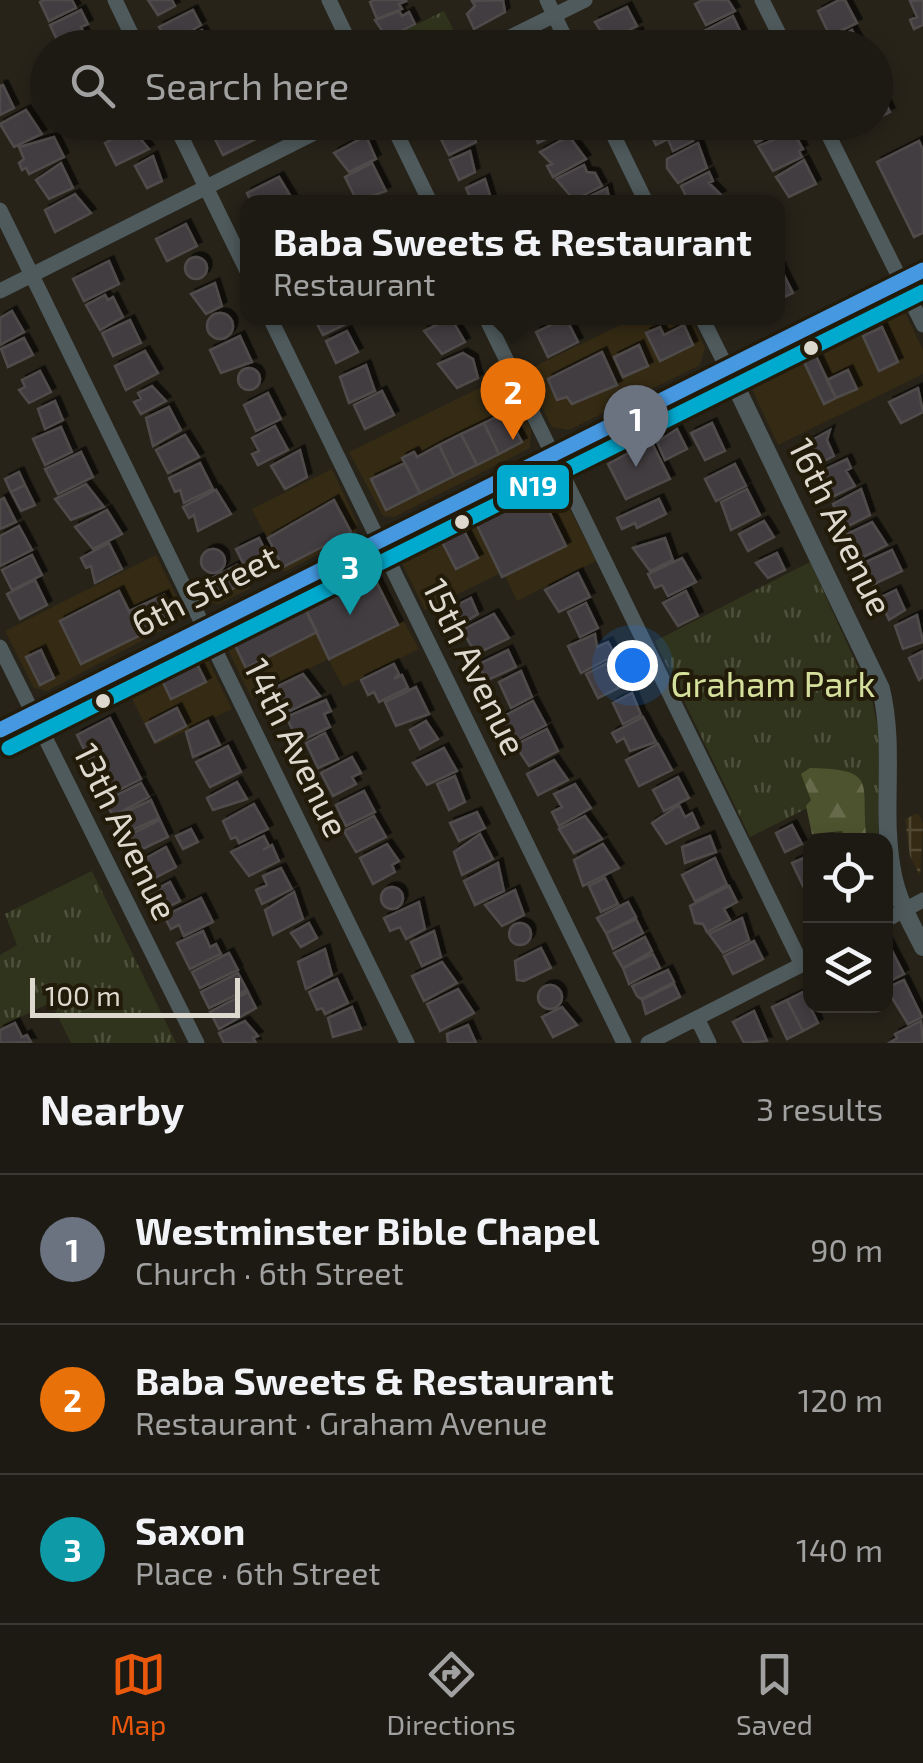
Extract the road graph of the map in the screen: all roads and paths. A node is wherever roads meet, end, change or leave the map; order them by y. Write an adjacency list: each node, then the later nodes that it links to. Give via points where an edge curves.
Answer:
1 (115, 0): 6 (street)
2 (329, 0): 7 (street)
3 (585, 0): 5 (street)
4 (762, 0): 9 (street)
5 (551, 8): 8 (street)
6 (129, 30)
7 (343, 30)
8 (516, 30)
9 (777, 30)
10 (183, 140): 15 (street)
11 (301, 140): 15 (street)
12 (400, 140): 16 (street)
13 (616, 140): 17 (street)
14 (831, 140): 22 (street)
15 (206, 188): 19 (street); 21 (street)
16 (427, 195)
17 (643, 195)
18 (0, 210): 21 (street, 14th Avenue)
19 (240, 257)
20 (923, 270): 22 (street, 6th Street)
21 (32, 275): 23 (street); 31 (street, 14th Avenue)
22 (901, 281): 27 (street); 28 (street, 6th Street)
23 (0, 291)
24 (273, 325): 30 (street, 15th Avenue)
25 (489, 325): 29 (street)
26 (705, 325): 28 (street, 16th Avenue)
27 (923, 326)
28 (726, 368): 29 (street, 6th Street); 36 (street, 16th Avenue, via 881,689 891,745 890,861)
29 (553, 454): 30 (street, 6th Street); 39 (street)
30 (379, 540): 31 (street, 6th Street); 44 (street, 15th Avenue)
31 (204, 628): 33 (street, 6th Street); 43 (street, 14th Avenue)
32 (0, 648): 33 (street, 13th Avenue)
33 (33, 714): 34 (street, 6th Street); 42 (street, 13th Avenue)
34 (0, 730)
35 (923, 900): 36 (street)
36 (905, 910): 37 (street); 38 (street, 16th Avenue)
37 (893, 916)
38 (923, 947)
39 (803, 956)
40 (803, 964): 41 (street)
41 (697, 1018): 45 (street); 46 (street)
42 (197, 1043)
43 (407, 1043)
44 (624, 1043)
45 (648, 1043)
46 (709, 1043)

